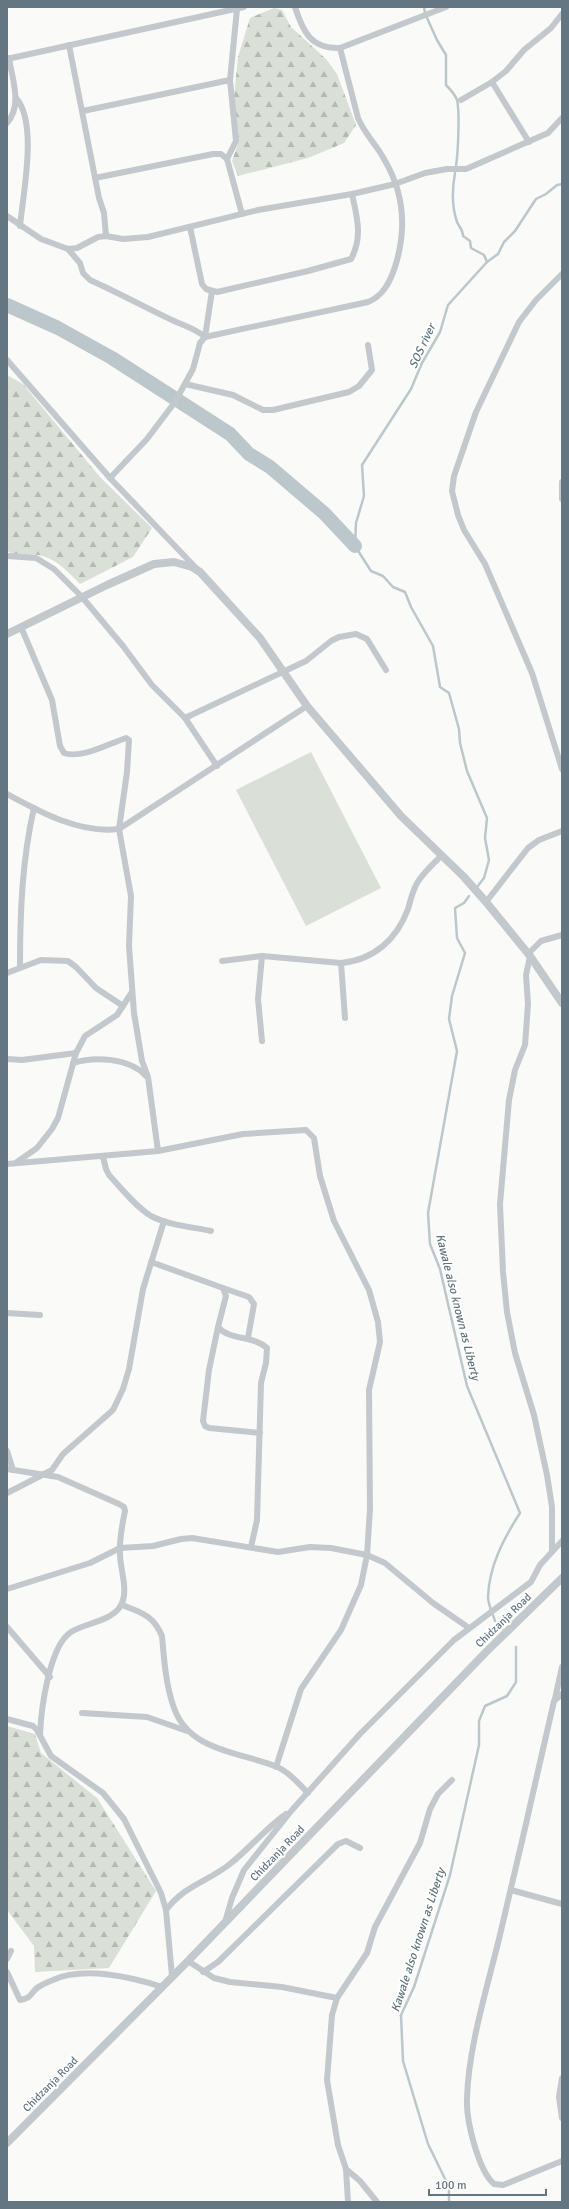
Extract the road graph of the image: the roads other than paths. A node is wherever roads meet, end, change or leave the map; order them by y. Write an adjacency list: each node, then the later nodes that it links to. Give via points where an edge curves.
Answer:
1 (244, 7): 4 (street)
2 (295, 7): 7 (street, via 308,36 317,44 328,48)
3 (446, 7): 7 (street)
4 (237, 9): 6 (street); 9 (street)
5 (562, 14): 10 (street, via 551,28 524,50 506,71)
6 (69, 44): 8 (street); 13 (street)
7 (340, 48): 19 (street, via 362,127 385,159)
8 (8, 58): 11 (street)
9 (230, 80): 13 (street); 17 (street, via 236,141)
10 (492, 82): 12 (street); 16 (street)
11 (16, 98): 15 (street, via 15,108); 23 (street, via 21,103 27,121 28,143)
12 (461, 100)
13 (83, 110): 18 (street)
14 (562, 118): 16 (street, via 548,133)
15 (7, 123)
16 (529, 142): 19 (street, via 466,169 425,173)
17 (227, 159): 18 (street, via 221,154 213,154); 21 (street)
18 (95, 178): 25 (street, via 104,213)
19 (395, 184): 20 (street); 29 (street, via 404,218 402,232 391,277 375,299)
20 (352, 194): 21 (street); 28 (street, via 360,228 351,259 264,282)
21 (242, 214): 24 (street)
22 (7, 216): 23 (street)
23 (20, 226): 26 (street, via 41,239)
24 (190, 227): 25 (street, via 143,238 123,239); 28 (street, via 200,280)
25 (106, 236): 26 (street)
26 (68, 249): 29 (street, via 90,280 160,312)
27 (562, 274): 46 (street, via 536,300 519,322 476,412 452,491 464,530 485,564 532,674)
28 (212, 291): 29 (street)
29 (205, 337): 32 (street, via 200,343 193,369)
30 (368, 345): 32 (street, via 372,370 354,390 283,408 262,410 233,395)
31 (7, 360): 33 (street)
32 (185, 384): 33 (street, via 147,439)
33 (110, 478): 37 (street)
34 (562, 482): 35 (street)
35 (562, 499)
36 (7, 556): 38 (street, via 36,558 54,568)
37 (200, 572): 38 (street, via 174,562 154,564); 41 (street, via 260,638)
38 (82, 598): 39 (street); 44 (street, via 152,685)
39 (21, 627): 40 (street); 49 (street, via 50,694 60,746 64,753 70,755 126,738 129,740)
40 (7, 634)
41 (284, 670): 42 (street, via 306,661 339,637 356,634 371,643); 43 (street); 44 (street)
42 (386, 670)
43 (307, 706): 45 (street); 51 (street, via 401,816)
44 (185, 718): 45 (street)
45 (216, 766): 49 (street)
46 (562, 769)
47 (7, 794): 48 (street)
48 (34, 808): 49 (street, via 86,828); 58 (street, via 28,834 20,908)
49 (119, 829): 60 (street, via 131,896 129,946)
50 (562, 831): 52 (street, via 539,840 528,848)
51 (442, 855): 52 (street); 57 (street, via 419,880 407,910 388,942 366,957)
52 (486, 902): 54 (street)
53 (562, 935): 54 (street, via 541,941)
54 (529, 955): 61 (street); 89 (street, via 526,975 528,1004 525,1044 515,1070 509,1100 500,1204 502,1272 515,1353 534,1415 547,1475 552,1507)
55 (262, 956): 56 (street); 57 (street); 64 (street, via 258,999)
56 (222, 961)
57 (341, 963): 63 (street)
58 (20, 967): 59 (street); 62 (street, via 41,960 68,961 96,988)
59 (7, 973)
60 (132, 992): 62 (street); 68 (street, via 137,1031)
61 (562, 1003)
62 (123, 1006): 65 (street, via 117,1015 85,1036)
63 (345, 1018)
64 (262, 1041)
65 (76, 1053): 66 (street); 67 (street)
66 (7, 1059)
67 (73, 1063): 68 (street, via 82,1060 109,1060 138,1068); 71 (street, via 58,1118 52,1129 37,1148)
68 (148, 1077): 69 (street)
69 (158, 1151): 70 (street); 90 (street, via 265,1131 306,1130 314,1138 320,1176 330,1209 369,1290 380,1331 369,1390 371,1488)
70 (103, 1157): 71 (street); 73 (street, via 109,1175 142,1209)
71 (17, 1162): 72 (street)
72 (7, 1164)
73 (164, 1221): 74 (street); 75 (street)
74 (211, 1231)
75 (151, 1262): 76 (street); 84 (street, via 136,1320 129,1369 113,1410 63,1454 52,1470)
76 (223, 1288): 79 (street, via 226,1296); 80 (street, via 249,1297 254,1304)
77 (7, 1313): 78 (street)
78 (40, 1315)
79 (218, 1327): 80 (street, via 222,1333); 81 (street, via 209,1370 203,1421 209,1428)
80 (248, 1338): 81 (street, via 267,1348 261,1383)
81 (260, 1433): 87 (street, via 257,1520)
82 (7, 1451): 83 (street)
83 (10, 1470): 84 (street)
84 (44, 1474): 85 (street); 88 (street, via 58,1477 124,1507)
85 (7, 1493)
86 (562, 1541): 89 (street)
87 (251, 1546): 88 (street, via 192,1538 153,1546); 90 (street, via 284,1552 310,1547 331,1548)
88 (120, 1548): 92 (street, via 90,1563); 93 (street, via 124,1585)
89 (552, 1550): 95 (street, via 531,1582)
90 (367, 1555): 95 (street, via 385,1563 433,1603); 104 (street, via 361,1585 341,1630 298,1697)
91 (562, 1578): 112 (street, Chidzanja Road, via 487,1651)
92 (7, 1590)
93 (122, 1604): 97 (street, via 109,1616 64,1638 56,1653); 102 (street, via 150,1617 157,1626 162,1636 174,1708)
94 (7, 1627): 97 (street)
95 (469, 1628): 106 (street, via 360,1734)
96 (562, 1668): 99 (street)
97 (50, 1676): 103 (street)
98 (562, 1694): 99 (street)
99 (554, 1701): 109 (street)
100 (82, 1713): 102 (street, via 147,1717)
101 (7, 1719): 103 (street, via 33,1726)
102 (187, 1731): 104 (street, via 226,1752)
103 (40, 1735): 111 (street, via 51,1756 103,1793 115,1806 153,1876)
104 (276, 1767): 106 (street, via 292,1776)
105 (452, 1780): 120 (street, via 438,1794 430,1809 420,1843 374,1927 370,1947)
106 (308, 1793): 107 (street)
107 (292, 1810): 111 (street, via 268,1827 231,1863 182,1892); 112 (street, via 244,1870)
108 (360, 1848): 117 (street, via 346,1841 338,1844 218,1962)
109 (511, 1890): 110 (street); 124 (street, via 479,2022 468,2090 468,2114 481,2163 494,2184 503,2185)
110 (562, 1904)
111 (166, 1910): 118 (street)
112 (225, 1922): 115 (street, Chidzanja Road)
113 (11, 1951): 114 (street)
114 (7, 1959)
115 (188, 1961): 117 (street); 118 (street, Chidzanja Road)
116 (7, 1972): 119 (street, via 20,2000 29,1998 37,1988 54,1979 78,1973 136,1978)
117 (203, 1972): 120 (street, via 230,1982 282,1987)
118 (172, 1976): 119 (street, Chidzanja Road)
119 (162, 1987): 123 (street, Chidzanja Road)
120 (337, 1998): 125 (street, via 330,2031 327,2080 338,2145)
121 (562, 2078): 122 (street)
122 (562, 2118)
123 (8, 2139)
124 (562, 2161)
125 (346, 2170): 126 (street); 127 (street, via 360,2181)
126 (348, 2202)
127 (377, 2202)

